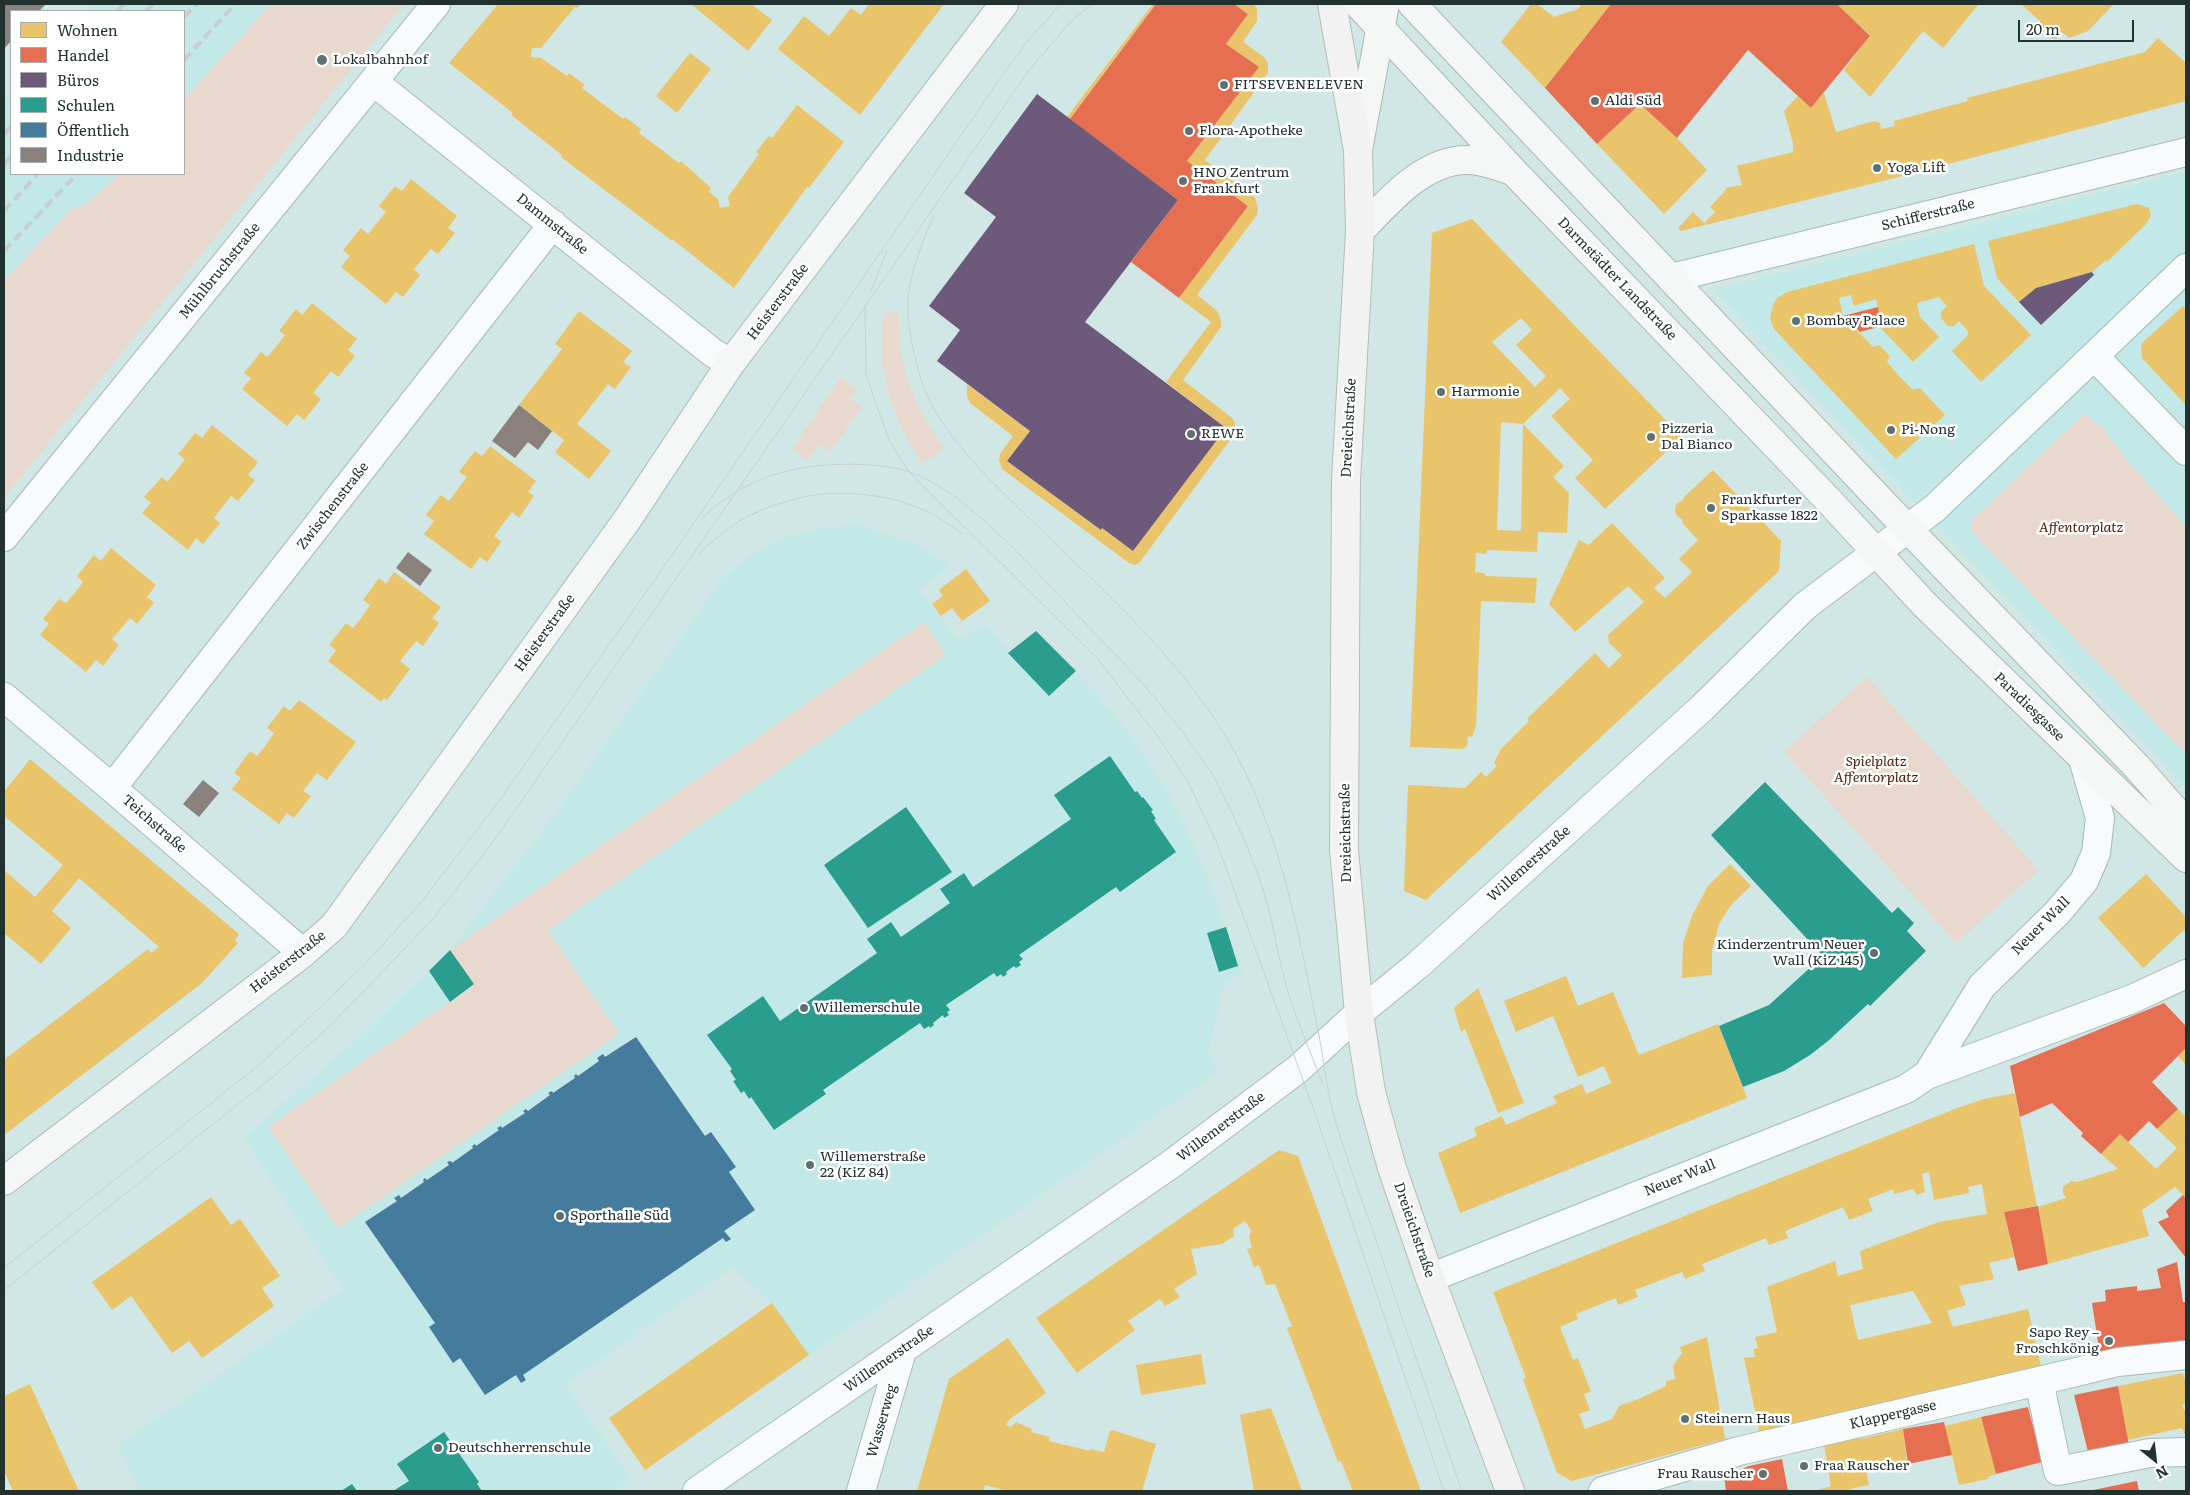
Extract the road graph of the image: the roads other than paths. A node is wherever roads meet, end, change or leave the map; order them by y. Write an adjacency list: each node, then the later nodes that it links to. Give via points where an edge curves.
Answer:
1 (436, 4): 7 (street, Mühlbruchstraße)
2 (1004, 4): 16 (main road, Heisterstraße)
3 (1332, 4): 8 (main road, Dreieichstraße)
4 (1358, 4): 6 (main road, Darmstädter Landstraße)
5 (1412, 4): 14 (main road)
6 (1382, 16): 8 (main road, Dreieichstraße); 10 (main road, Darmstädter Landstraße)
7 (374, 82): 11 (street, Dammstraße); 19 (street, Mühlbruchstraße)
8 (1358, 150): 12 (main road, Dreieichstraße)
9 (2186, 152): 14 (street, Schifferstraße)
10 (1514, 172): 12 (main road, via 1468,160 1437,166 1393,198); 20 (main road, Darmstädter Landstraße)
11 (552, 224): 16 (street, Dammstraße, via 713,353); 23 (street, Zwischenstraße)
12 (1360, 231): 28 (main road, Dreieichstraße, via 1346,480 1344,850)
13 (2186, 268): 15 (street)
14 (1670, 278): 18 (main road)
15 (2094, 356): 17 (street); 18 (street)
16 (731, 363): 26 (main road, Heisterstraße, via 628,520 334,926)
17 (2186, 451)
18 (1909, 529): 20 (street); 24 (main road, via 2138,768)
19 (4, 537)
20 (1876, 553): 22 (main road, Paradiesgasse); 28 (street, Willemerstraße, via 1805,606 1702,708 1419,964)
21 (4, 697): 23 (street, Teichstraße)
22 (2083, 759): 25 (main road, Paradiesgasse); 29 (street, Neuer Wall, via 2100,818 2096,853 2084,881 2057,913 1982,986)
23 (112, 788): 26 (street, Teichstraße)
24 (2186, 823)
25 (2186, 858)
26 (302, 954): 30 (main road, Heisterstraße)
27 (2186, 974): 29 (street, Neuer Wall, via 2132,999)
28 (1359, 1013): 31 (main road, Dreieichstraße, via 1371,1092 1392,1168); 32 (street, Willemerstraße, via 1298,1069 1178,1159)
29 (1927, 1074): 31 (street, Neuer Wall, via 1906,1089)
30 (4, 1182)
31 (1430, 1278): 38 (main road, Dreieichstraße)
32 (902, 1351): 36 (street, Willemerstraße); 37 (street, Wasserweg)
33 (2186, 1355): 34 (street, Klappergasse, via 2118,1362)
34 (2039, 1380): 35 (street, via 2058,1472 2150,1453); 39 (street, Klappergasse, via 1739,1451)
35 (2186, 1452)
36 (697, 1491)
37 (862, 1491)
38 (1510, 1491)
39 (1603, 1491)

